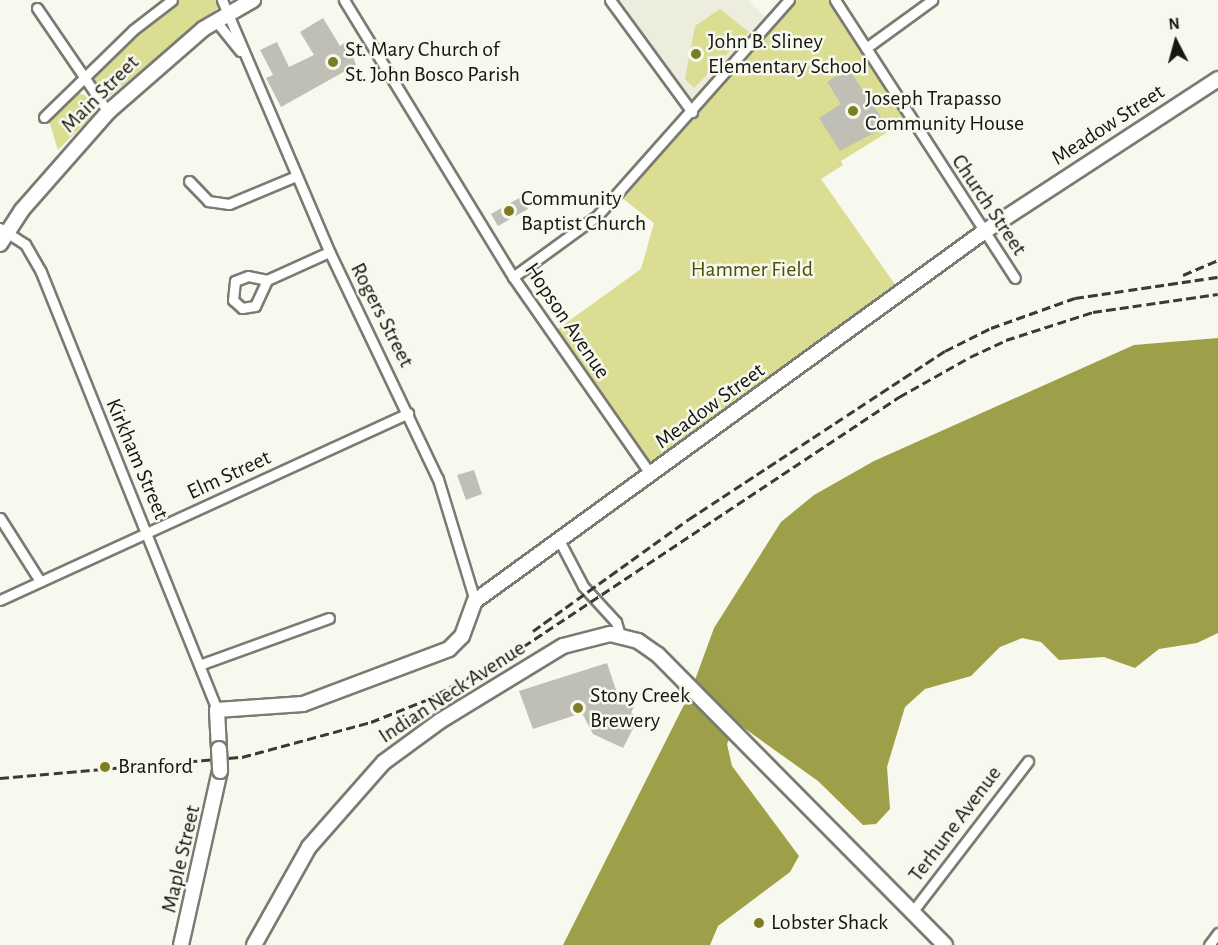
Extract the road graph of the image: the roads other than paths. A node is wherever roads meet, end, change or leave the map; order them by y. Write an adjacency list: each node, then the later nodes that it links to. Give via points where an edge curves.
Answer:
1 (172, 0): 14 (street)
2 (222, 0): 10 (street, Rogers Street)
3 (253, 0): 10 (street, Main Street)
4 (344, 0): 24 (street, Hopson Avenue)
5 (610, 0): 17 (street)
6 (789, 0): 17 (street)
7 (836, 0): 12 (street, Church Street)
8 (932, 0): 12 (street)
9 (37, 8): 14 (street)
10 (229, 13): 11 (street, Main Street); 13 (street, Rogers Street)
11 (215, 20): 13 (street, Rogers Street); 16 (street, Main Street)
12 (866, 48): 21 (street, Church Street)
13 (240, 51): 19 (street, Rogers Street)
14 (82, 77): 16 (street); 18 (street)
15 (1218, 79): 21 (street, Meadow Street)
16 (108, 112): 22 (street, Main Street)
17 (692, 112): 24 (street, via 579,233)
18 (44, 117)
19 (296, 176): 20 (street, via 230,204 208,201); 23 (street, Rogers Street)
20 (189, 181)
21 (982, 233): 25 (street, Church Street); 28 (street, Meadow Street)
22 (3, 235): 30 (street, Kirkham Street, via 25,244 41,272)
23 (329, 252): 26 (street); 27 (street, Rogers Street)
24 (513, 277): 28 (street, Hopson Avenue)
25 (1015, 278)
26 (267, 280)
27 (408, 413): 30 (street, Elm Street); 34 (street, Rogers Street, via 438,479)
28 (651, 475): 31 (street, Meadow Street)
29 (0, 518): 32 (street)
30 (148, 534): 32 (street, Elm Street); 37 (street, Kirkham Street)
31 (559, 540): 34 (street, Meadow Street); 36 (street, via 584,586 615,622)
32 (40, 581): 33 (street, Elm Street)
33 (0, 600)
34 (475, 601): 38 (street, via 462,636 439,655 303,705)
35 (328, 618): 37 (street)
36 (620, 635): 40 (street, Indian Neck Avenue, via 647,646); 43 (street, Indian Neck Avenue, via 587,636 563,646 440,721 384,762 323,827)
37 (202, 664): 38 (street, Kirkham Street)
38 (217, 710): 42 (street, Maple Street, bridge, via 220,771)
39 (1028, 761): 40 (street, Terhune Avenue)
40 (913, 911): 44 (street, Indian Neck Avenue)
41 (1218, 933): 45 (street)
42 (181, 945)
43 (254, 945)
44 (945, 945)
45 (1209, 945)

